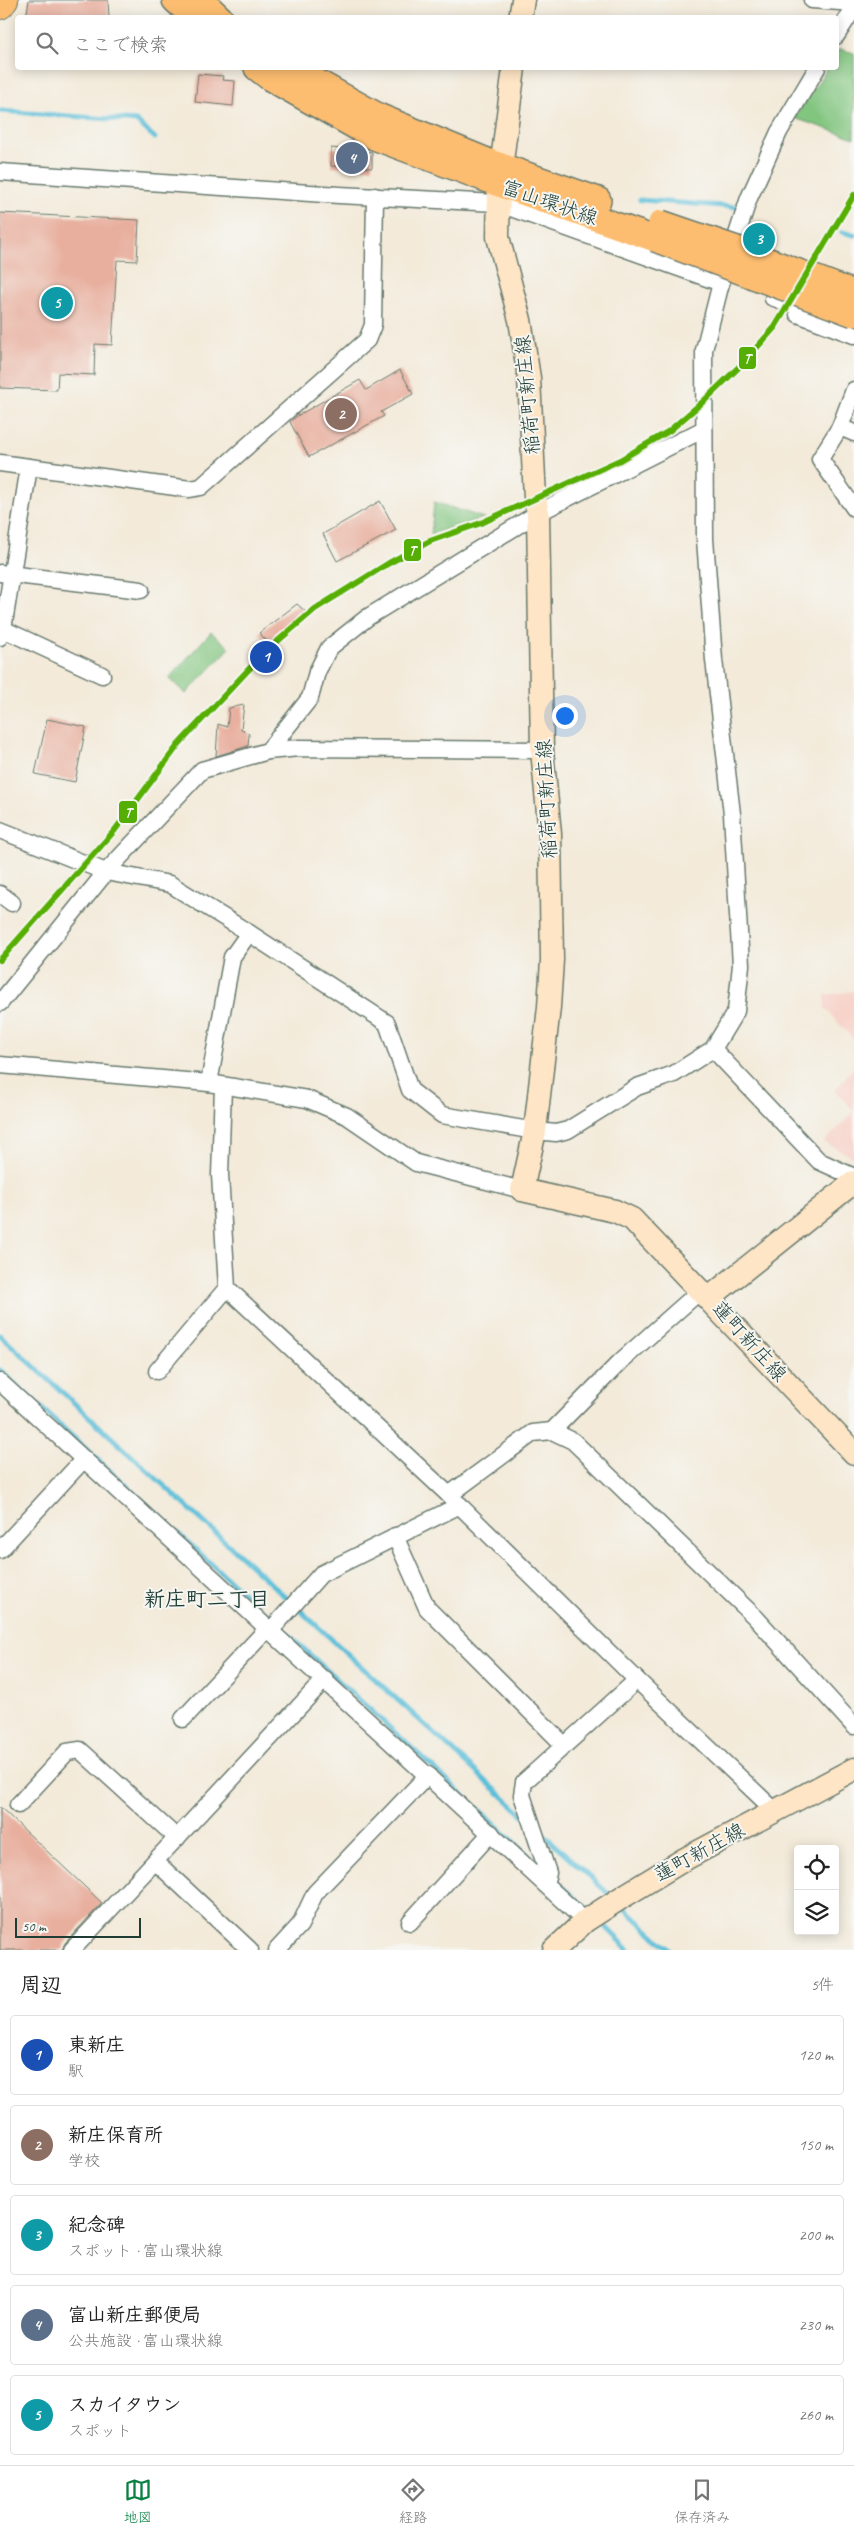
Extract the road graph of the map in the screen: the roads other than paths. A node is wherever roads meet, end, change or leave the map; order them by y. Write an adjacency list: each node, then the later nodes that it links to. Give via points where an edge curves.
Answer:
1 (4, 0): 7 (highway)
2 (175, 0): 9 (main road)
3 (200, 0): 10 (main road)
4 (523, 0): 11 (main road)
5 (812, 0): 6 (street)
6 (854, 3)
7 (0, 5)
8 (854, 8): 12 (street)
9 (191, 15)
10 (217, 15)
11 (520, 15)
12 (839, 31)
13 (260, 70): 18 (main road, 富山環状線, via 374,137)
14 (296, 70): 18 (main road, 富山環状線)
15 (514, 70): 18 (main road, 稲荷町新庄線)
16 (816, 70): 21 (street, via 779,132 752,190)
17 (0, 172): 19 (street)
18 (499, 185): 19 (street); 20 (main road, 富山環状線); 21 (street); 34 (main road, 稲荷町新庄線, via 498,237 520,320 529,378)
19 (375, 196): 32 (street, via 373,326 367,340 201,487 190,489)
20 (658, 231): 22 (main road, 富山環状線, bridge); 25 (main road, 富山環状線, bridge)
21 (721, 283): 29 (street, via 704,350)
22 (854, 293)
23 (771, 299): 26 (street)
24 (798, 314): 27 (street)
25 (854, 314)
26 (821, 316)
27 (854, 335)
28 (854, 390): 30 (street)
29 (704, 429): 34 (street); 45 (street, via 706,548 714,660 732,814 741,965 736,1011)
30 (847, 430): 33 (street, via 820,459)
31 (0, 463): 32 (street)
32 (29, 467): 35 (street)
33 (854, 508)
34 (538, 513): 39 (main road, 稲荷町新庄線); 40 (street, via 368,617 329,648 317,672 310,698)
35 (6, 573): 36 (street); 37 (street)
36 (141, 590)
37 (2, 633): 38 (street)
38 (102, 675)
39 (542, 750): 40 (street, via 299,748); 48 (main road, 稲荷町新庄線, via 550,834 552,960)
40 (268, 752): 42 (street, via 202,770)
41 (0, 830): 42 (street)
42 (106, 872): 43 (street, via 170,884); 44 (street)
43 (250, 933): 47 (street, via 232,957); 48 (street, via 387,1023 410,1090 442,1115)
44 (0, 1003)
45 (713, 1049): 48 (street, via 674,1074 636,1086 568,1130 556,1133); 49 (street, via 819,1161)
46 (0, 1065): 47 (street)
47 (216, 1085): 51 (street, via 307,1099 347,1116 416,1163); 52 (street)
48 (534, 1131): 51 (main road, 稲荷町新庄線)
49 (854, 1177)
50 (854, 1182): 53 (main road, 蓮町新庄線)
51 (522, 1190): 53 (main road, via 615,1211 632,1219)
52 (227, 1288): 54 (street); 59 (street)
53 (705, 1294): 56 (street, via 621,1361); 57 (main road, 蓮町新庄線)
54 (157, 1371)
55 (0, 1382): 58 (street)
56 (552, 1431): 59 (street, via 533,1433); 66 (street, via 573,1441 755,1617)
57 (854, 1453)
58 (84, 1460): 61 (street); 62 (street)
59 (454, 1500): 60 (street); 64 (street)
60 (395, 1536): 62 (street, via 321,1574); 67 (street, via 426,1608)
61 (0, 1550)
62 (272, 1628): 63 (street); 65 (street)
63 (325, 1679): 69 (street); 73 (street)
64 (637, 1680): 67 (street); 71 (street)
65 (183, 1718)
66 (854, 1726)
67 (564, 1745): 75 (street, via 524,1782 522,1795 548,1873)
68 (854, 1769): 71 (main road, 蓮町新庄線)
69 (428, 1774): 72 (street); 80 (street, via 315,1893 300,1925)
70 (18, 1805): 73 (street, via 67,1752 80,1750)
71 (775, 1811): 76 (main road, 蓮町新庄線, via 685,1859)
72 (490, 1833): 75 (street); 77 (street)
73 (177, 1838): 74 (street)
74 (156, 1862): 78 (street); 79 (street)
75 (545, 1884): 76 (street)
76 (588, 1919): 81 (main road, 蓮町新庄線)
77 (410, 1922)
78 (72, 1950)
79 (250, 1950)
80 (277, 1950)
81 (554, 1950)

